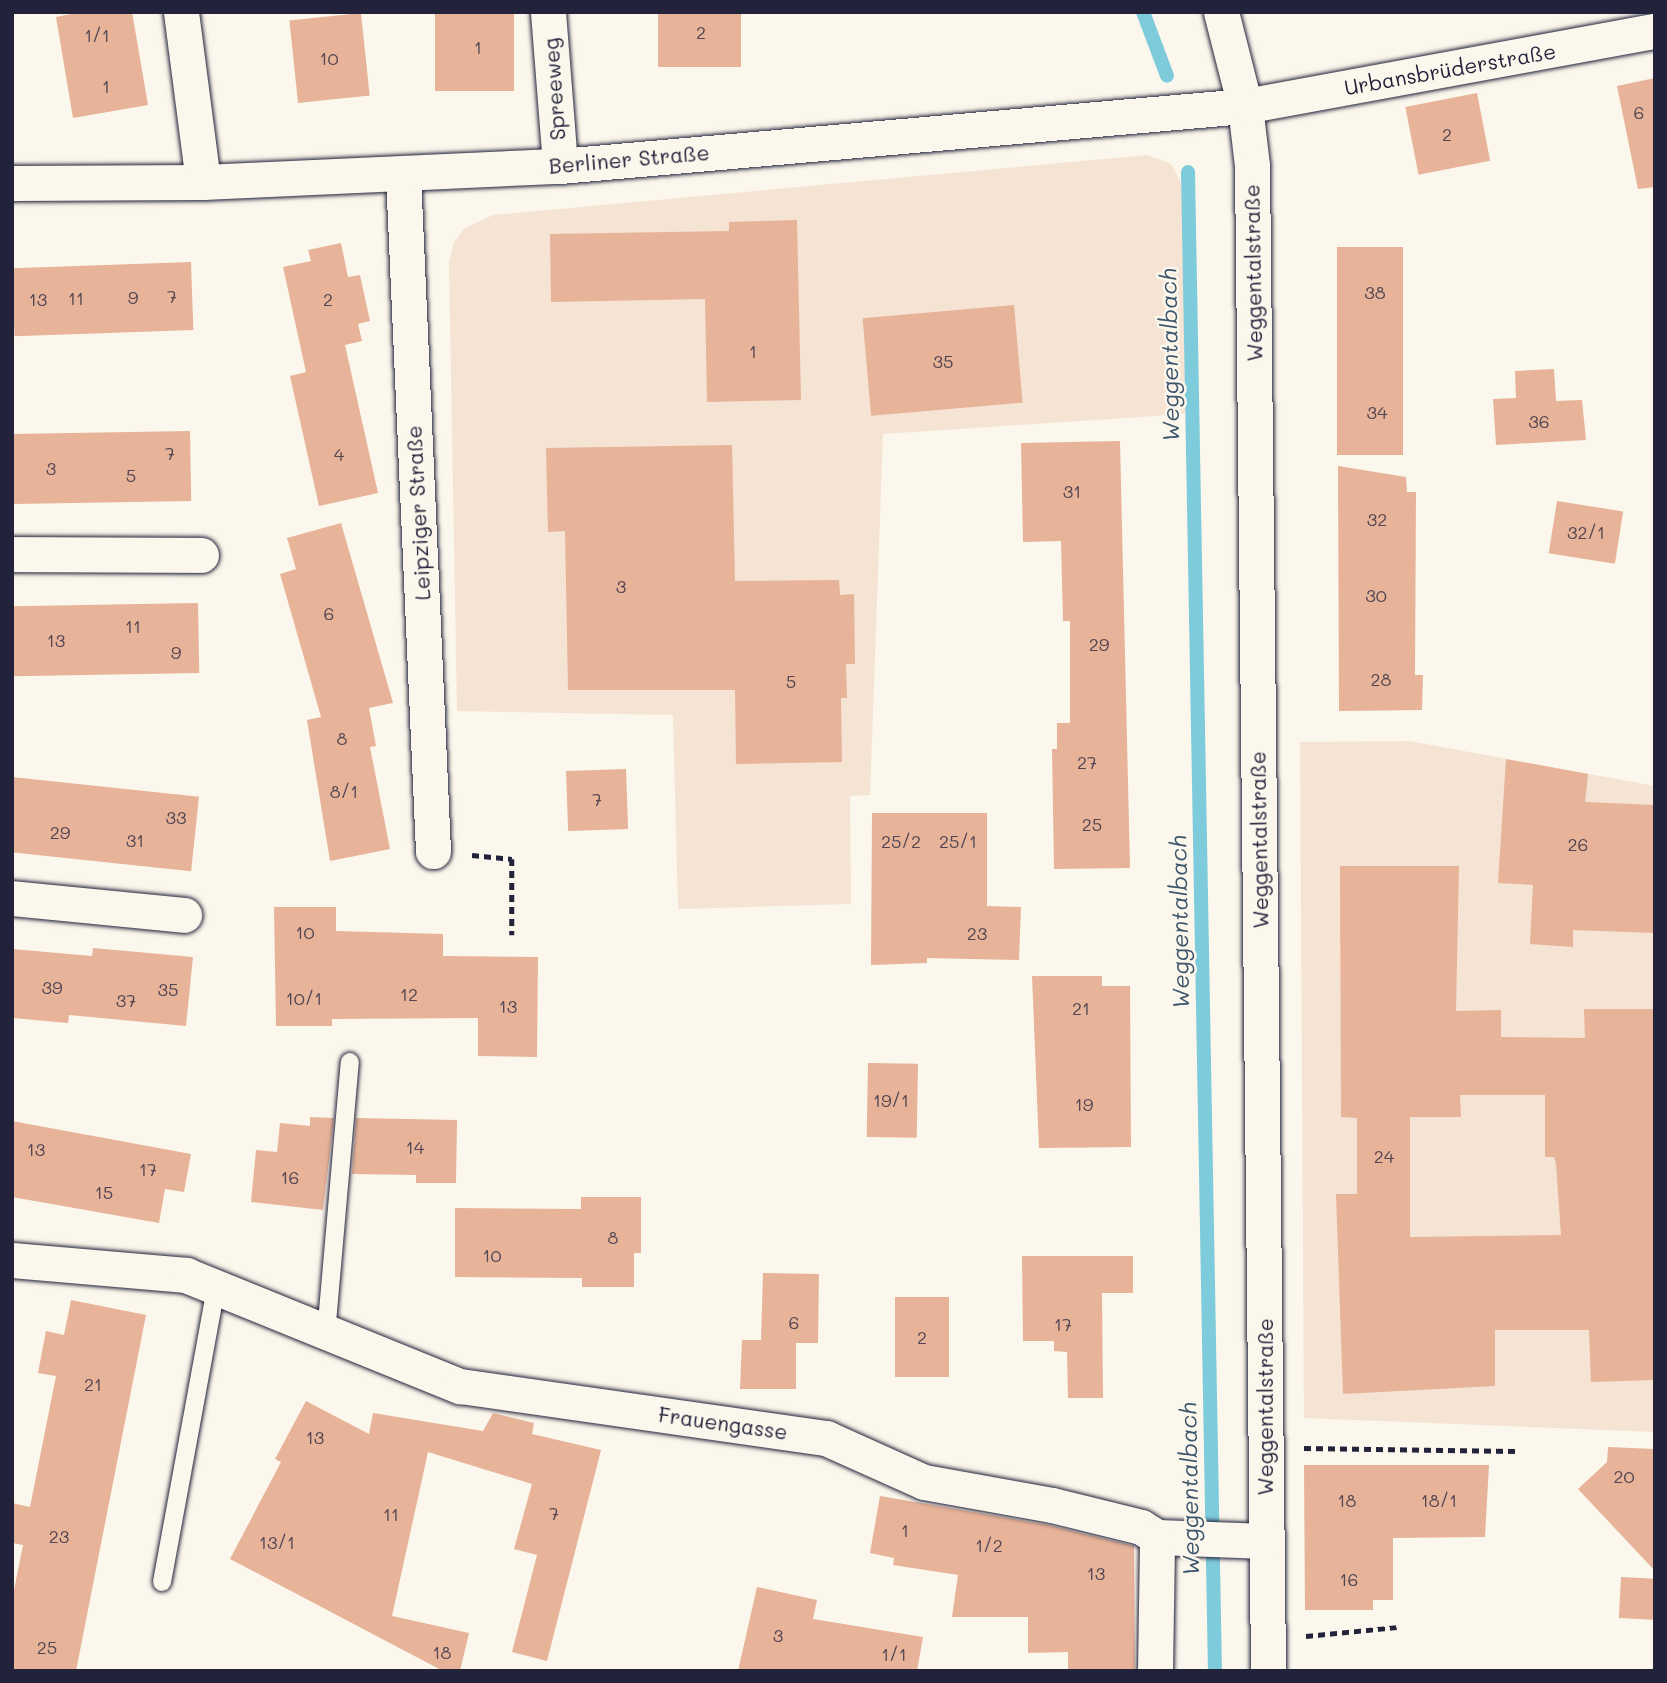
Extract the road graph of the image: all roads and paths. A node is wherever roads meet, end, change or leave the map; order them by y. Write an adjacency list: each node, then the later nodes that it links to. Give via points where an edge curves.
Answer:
1 (181, 12): 8 (street)
2 (548, 12): 6 (street, Spreeweg)
3 (1221, 12): 5 (street, Weggentalstraße)
4 (1655, 31): 5 (street, Urbansbrüderstraße)
5 (1245, 106): 6 (street, Berliner Straße); 20 (street, Weggentalstraße, via 1252,166)
6 (559, 166): 7 (street, Berliner Straße)
7 (403, 175): 8 (street, Berliner Straße); 12 (street, Leipziger Straße)
8 (203, 182): 9 (street, Berliner Straße)
9 (12, 183)
10 (12, 554): 11 (street)
11 (201, 555)
12 (433, 851): 15 (path, via 512,859)
13 (12, 898): 14 (street)
14 (184, 915)
15 (512, 935)
16 (350, 1062): 19 (lane)
17 (12, 1260): 18 (street, Frauengasse)
18 (201, 1281): 19 (street, Frauengasse); 24 (lane)
19 (326, 1334): 22 (street, Frauengasse, via 460,1386 827,1438 924,1482 1052,1505 1141,1527)
20 (1265, 1447): 21 (path); 23 (street, Weggentalstraße)
21 (1515, 1451)
22 (1169, 1540): 23 (street, Frauengasse); 27 (street)
23 (1251, 1542): 26 (street, Weggentalstraße)
24 (162, 1582)
25 (1397, 1628): 26 (path)
26 (1267, 1655)
27 (1155, 1671)

